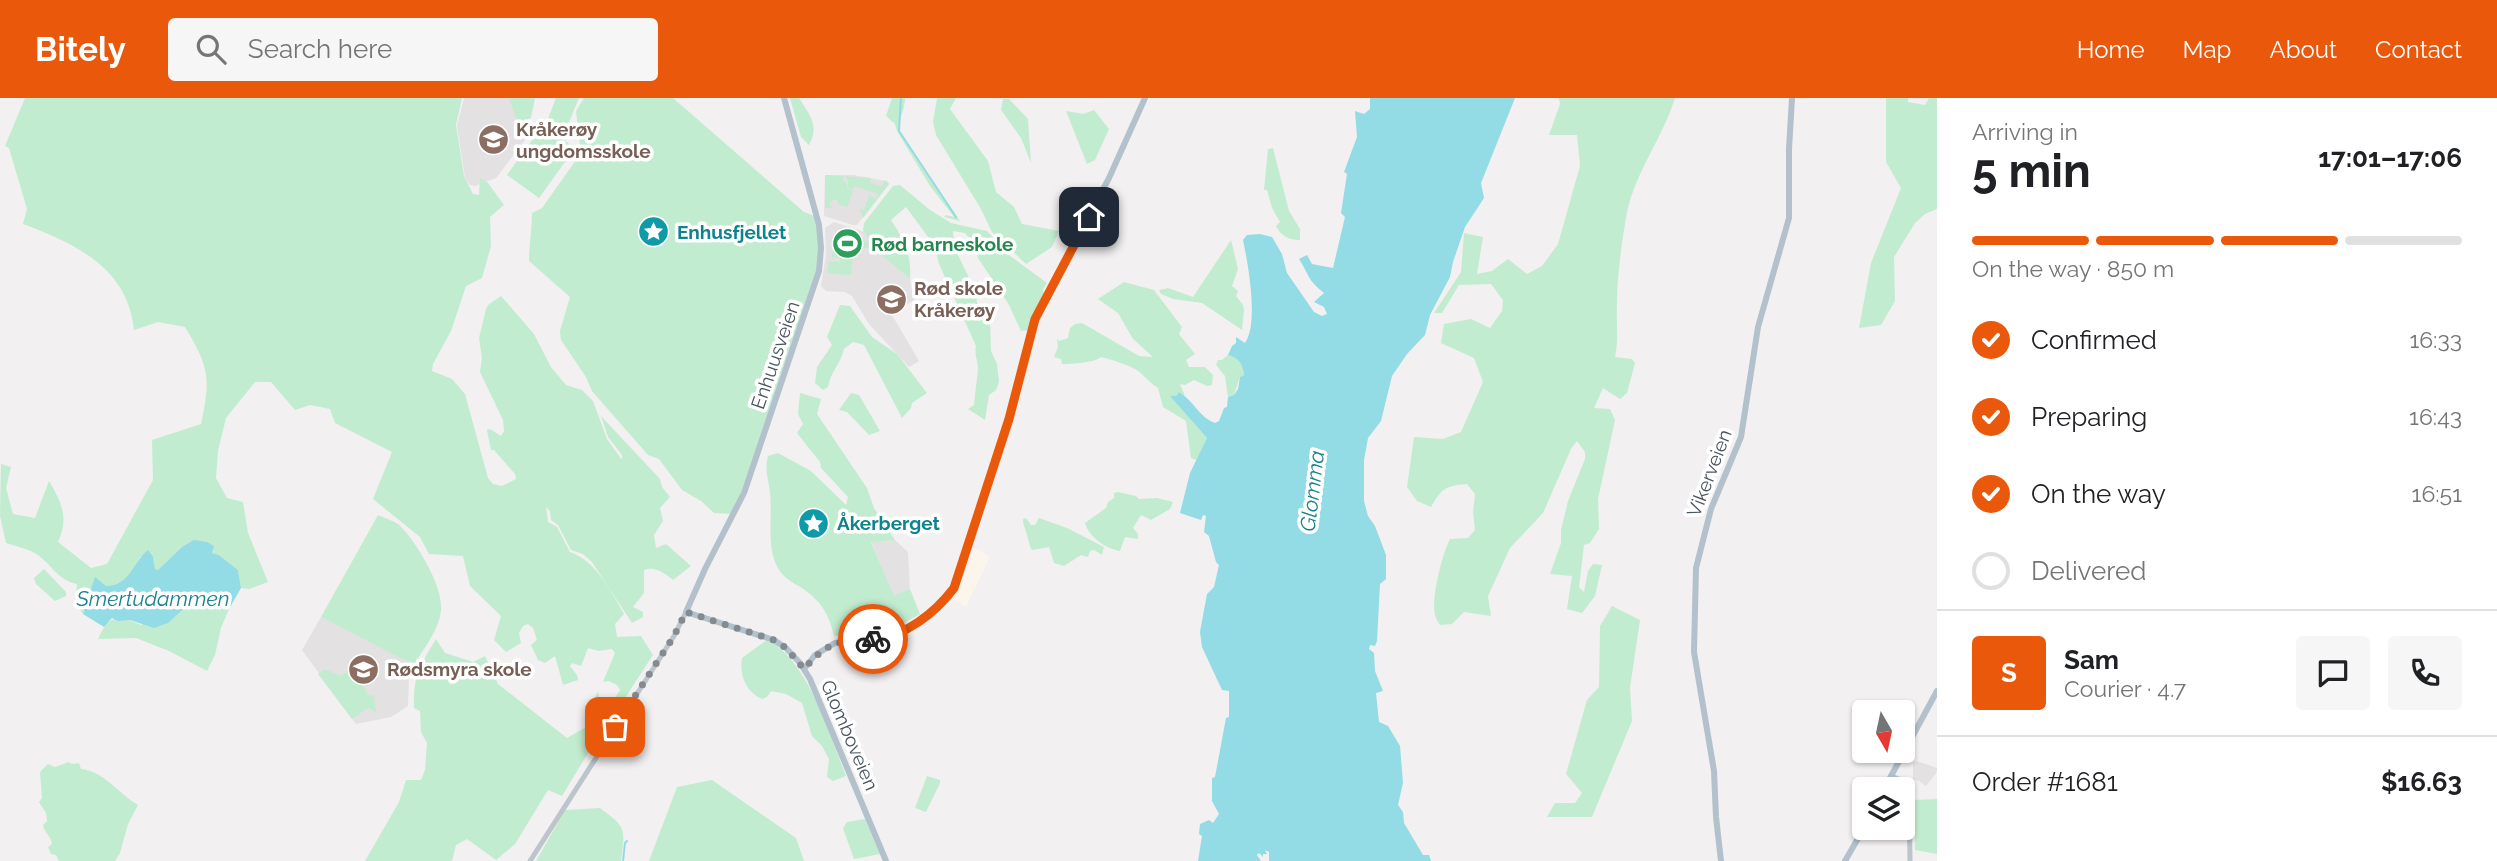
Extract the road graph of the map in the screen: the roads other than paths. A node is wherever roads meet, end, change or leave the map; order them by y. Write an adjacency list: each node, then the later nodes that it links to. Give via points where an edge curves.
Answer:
1 (784, 98): 4 (main road, Enhuusveien, via 820,227 819,271 744,493)
2 (1144, 98): 5 (main road, via 1109,178 1035,319 1009,419 954,588 936,608 898,634 841,641)
3 (1792, 98): 11 (main road, Vikerveien, via 1789,218 1758,327 1741,437 1711,509 1695,575 1694,652 1714,771)
4 (686, 612): 5 (main road, Glomboveien, via 774,640); 9 (street)
5 (802, 666): 10 (main road, Glomboveien)
6 (1937, 691): 7 (main road)
7 (1891, 776): 13 (street, via 1905,780 1909,789)
8 (1857, 840): 12 (main road)
9 (530, 861)
10 (886, 861)
11 (1721, 861)
12 (1845, 861)
13 (1910, 861)

